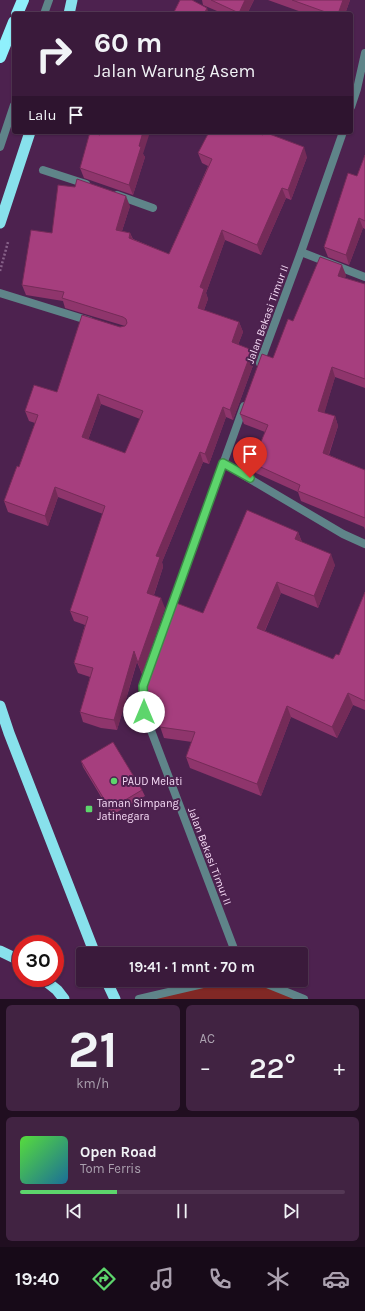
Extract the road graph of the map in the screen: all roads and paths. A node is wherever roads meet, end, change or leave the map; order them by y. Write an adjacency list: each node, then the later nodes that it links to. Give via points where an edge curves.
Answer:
1 (23, 0): 4 (highway)
2 (49, 0): 5 (street)
3 (72, 0): 6 (highway)
4 (18, 12)
5 (45, 12)
6 (69, 12)
7 (12, 27): 9 (highway)
8 (365, 53): 10 (street)
9 (0, 57)
10 (353, 101)
11 (12, 111): 14 (street)
12 (29, 134): 19 (highway)
13 (341, 134): 20 (street, Jalan Bekasi Timur II)
14 (0, 147)
15 (43, 170): 16 (street)
16 (94, 188)
17 (109, 192): 18 (street)
18 (153, 208)
19 (0, 223)
20 (301, 252): 21 (street); 24 (street, Jalan Bekasi Timur II)
21 (365, 277)
22 (0, 294): 23 (street)
23 (96, 323)
24 (258, 368)
25 (247, 397): 26 (street)
26 (223, 463): 27 (street, via 343,534); 28 (street)
27 (365, 544)
28 (167, 619)
29 (151, 664): 32 (street, Jalan Bekasi Timur II, via 143,686 144,712)
30 (0, 706): 31 (highway)
31 (92, 947)
32 (233, 947)
33 (0, 951): 34 (highway)
34 (12, 957)
35 (53, 987): 39 (highway)
36 (109, 987): 40 (highway)
37 (190, 987): 41 (street)
38 (274, 987): 42 (street)
39 (64, 999)
40 (115, 999)
41 (139, 999)
42 (304, 999)

